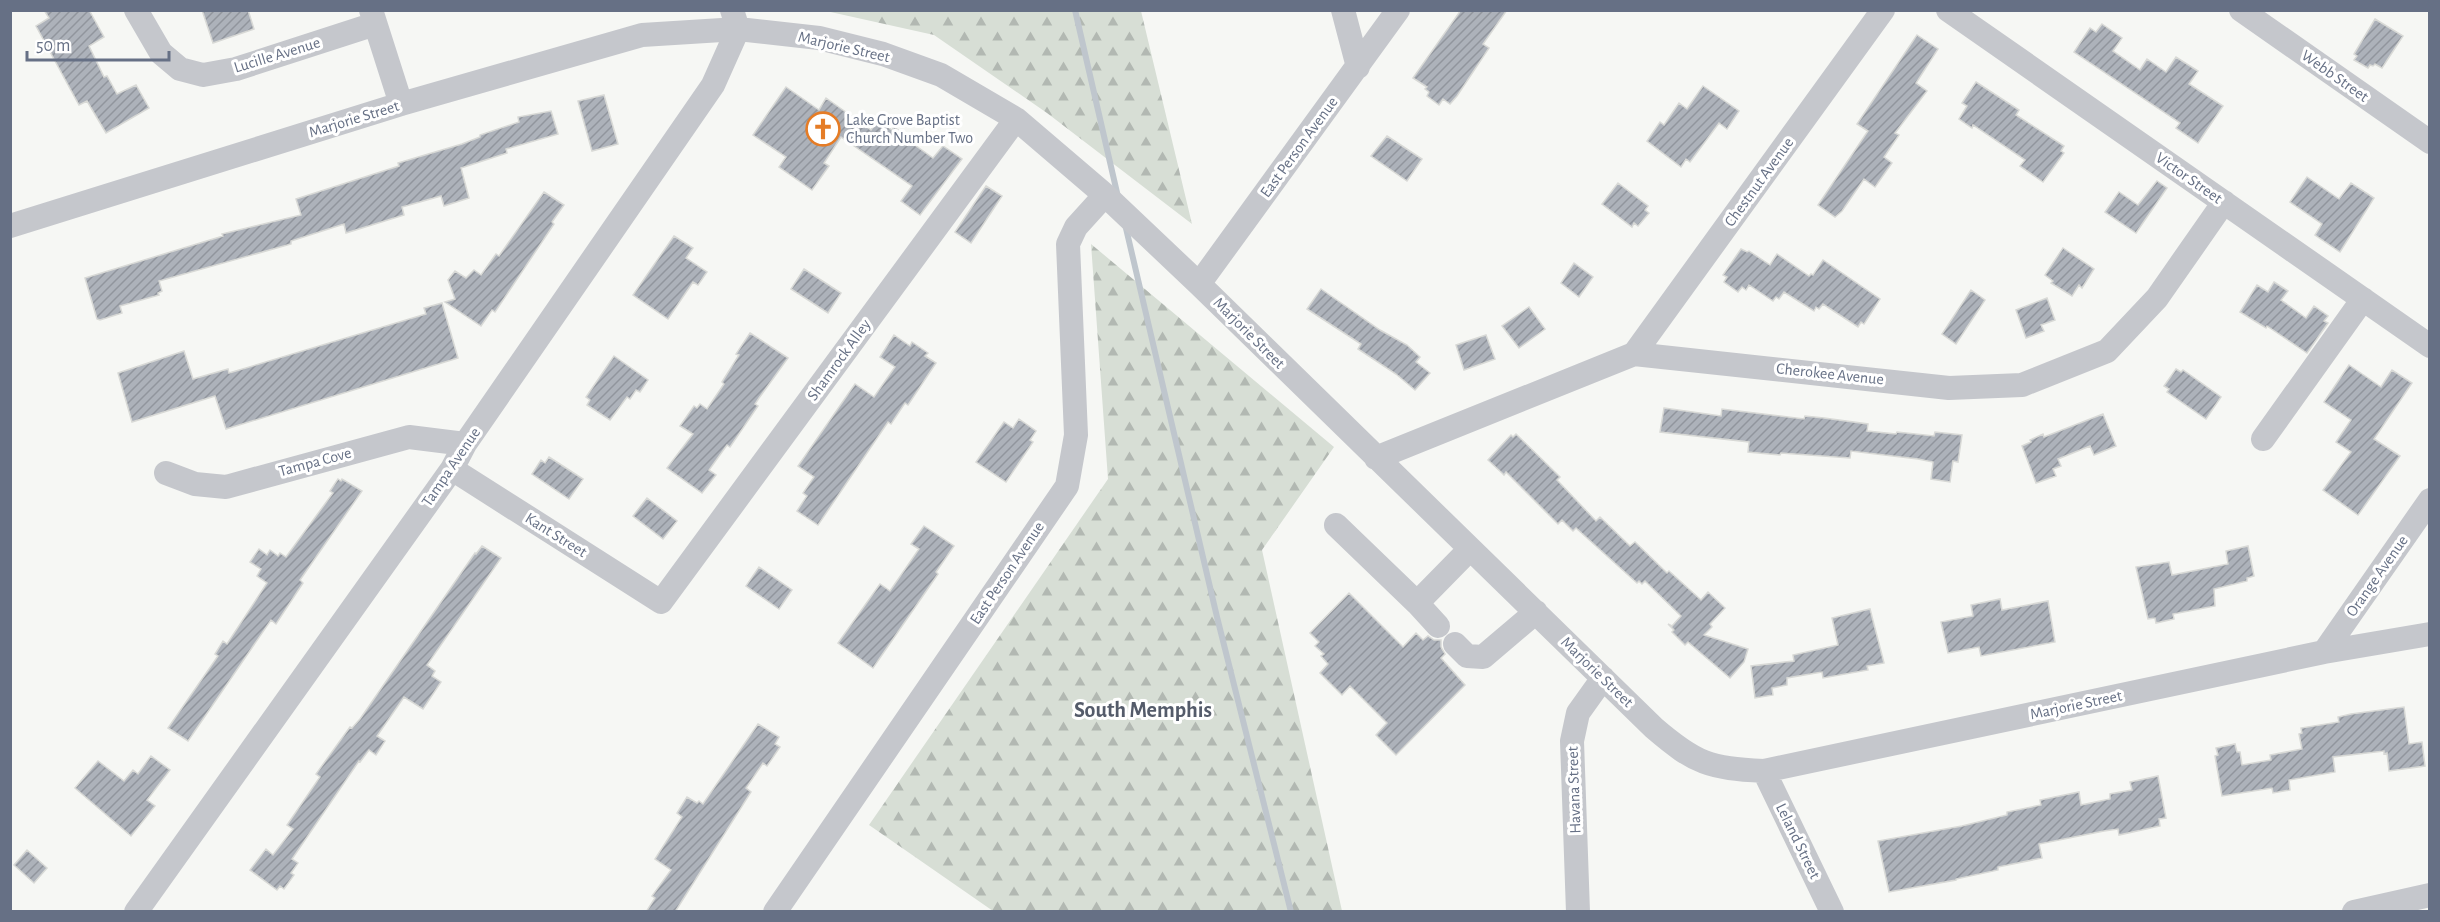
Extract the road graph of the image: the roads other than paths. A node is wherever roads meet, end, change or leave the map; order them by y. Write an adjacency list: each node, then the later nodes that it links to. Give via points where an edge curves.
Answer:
1 (136, 10): 7 (street, Lucille Avenue, via 161,53 180,69 203,75 236,69)
2 (1343, 10): 9 (street)
3 (1398, 10): 9 (street, East Person Avenue)
4 (1883, 10): 19 (street, Chestnut Avenue)
5 (1948, 10): 14 (street, Victor Street)
6 (2241, 10): 12 (street, Webb Street)
7 (373, 17): 10 (street)
8 (735, 20): 10 (street, Marjorie Street, via 642,35); 11 (street, Marjorie Street, via 883,54 941,75); 21 (street, Tampa Avenue, via 713,85)
9 (1358, 67): 16 (street, East Person Avenue)
10 (401, 104): 15 (street, Marjorie Street)
11 (1016, 119): 13 (street, Marjorie Street); 28 (street, Shamrock Alley)
12 (2430, 142)
13 (1106, 195): 16 (street, Marjorie Street); 39 (street, East Person Avenue, via 1076,227 1068,244 1076,435 1067,486)
14 (2224, 202): 17 (street, Victor Street); 19 (street, Cherokee Avenue, via 2157,298 2107,351 2022,385 1949,388)
15 (10, 226)
16 (1199, 284): 22 (street, Marjorie Street)
17 (2363, 299): 18 (street, Victor Street); 20 (street)
18 (2430, 346)
19 (1634, 354): 22 (street, Cherokee Avenue)
20 (2263, 439)
21 (465, 444): 23 (street, Tampa Avenue); 24 (street, Tampa Cove, via 408,437 226,487 195,484)
22 (1376, 458): 27 (street, Marjorie Street)
23 (452, 469): 28 (street, Kant Street); 38 (street, Tampa Avenue)
24 (166, 473)
25 (2430, 500): 34 (street, Orange Avenue)
26 (1336, 525): 29 (street)
27 (1470, 549): 29 (street); 30 (street, Marjorie Street)
28 (661, 602)
29 (1417, 603): 31 (street)
30 (1536, 612): 33 (street, via 1483,657 1467,656); 35 (street, Marjorie Street)
31 (1438, 626)
32 (2430, 634): 34 (street, Marjorie Street)
33 (1455, 644)
34 (2324, 652): 36 (street, Marjorie Street)
35 (1603, 678): 36 (street, Marjorie Street, via 1654,728 1692,758 1734,770); 40 (street, Havana Street, via 1578,713 1572,741)
36 (1764, 771): 41 (street, Leland Street)
37 (2430, 895): 42 (street)
38 (136, 912)
39 (775, 912)
40 (1578, 912)
41 (1832, 912)
42 (2354, 912)

